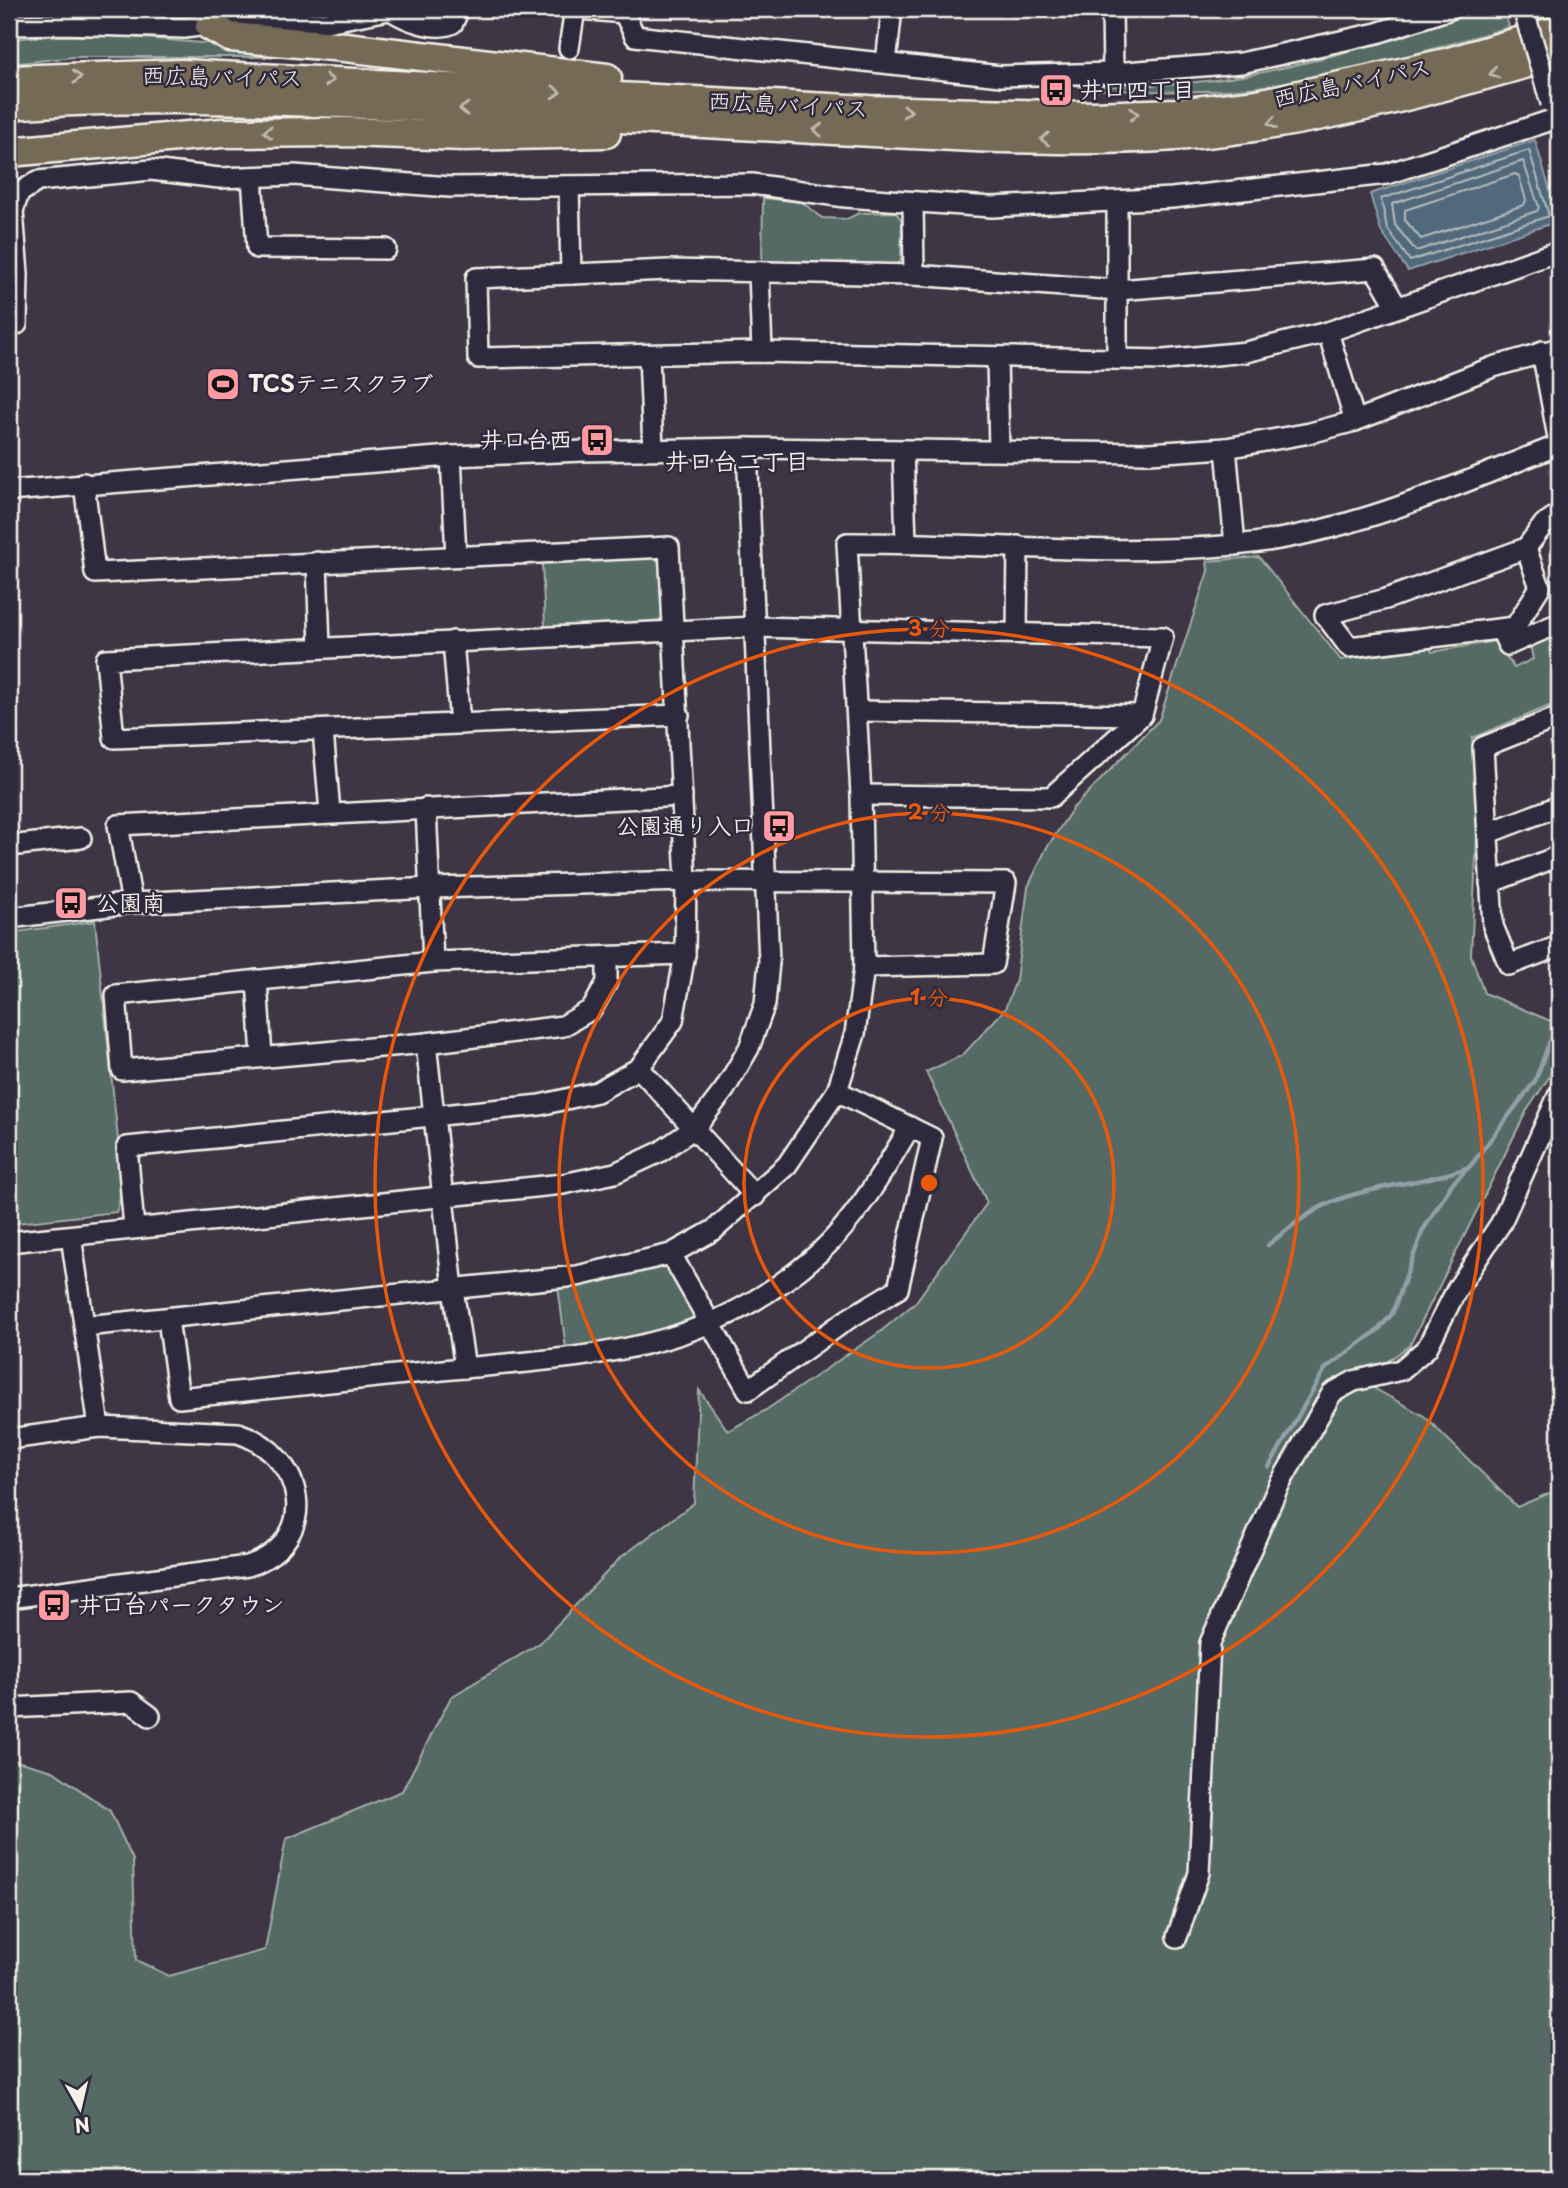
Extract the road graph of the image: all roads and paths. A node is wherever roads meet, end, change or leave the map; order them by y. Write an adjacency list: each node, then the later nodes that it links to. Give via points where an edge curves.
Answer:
1 (392, 9): 2 (street, via 406,19 446,27 453,23); 10 (street, via 322,23 244,20)
2 (458, 9)
3 (577, 9): 7 (street); 12 (street)
4 (892, 9): 14 (street)
5 (1112, 9): 15 (street)
6 (1450, 9): 15 (street, via 1377,33 1241,63)
7 (624, 11): 14 (street, via 635,36)
8 (1524, 12): 18 (street, bridge)
9 (9, 26): 10 (street)
10 (209, 26): 19 (highway, via 230,37 519,66)
11 (1559, 30): 19 (highway, 西広島バイパス, one-way to 11, via 1176,113 1342,88)
12 (569, 48)
13 (1559, 54): 19 (highway, 西広島バイパス, one-way to 19, via 1344,111 1179,135 1012,139)
14 (887, 63): 15 (street, via 1001,76)
15 (1113, 73)
16 (9, 80): 19 (highway, 西広島バイパス, one-way to 19, via 182,74)
17 (9, 105): 19 (highway, 西広島バイパス, one-way to 17, via 624,117 253,99 86,99)
18 (1556, 115): 26 (street, via 1387,174)
19 (759, 116): 20 (highway, one-way to 20, via 464,136 222,133)
20 (94, 145): 21 (highway); 22 (highway, via 28,162)
21 (9, 152)
22 (9, 174)
23 (252, 177): 24 (street, via 294,175 450,187); 27 (street, via 257,248); 34 (street, via 151,170 38,181 19,193 13,211 17,324)
24 (569, 186): 25 (street, via 752,184); 30 (street)
25 (913, 201): 26 (street, via 992,207); 31 (street)
26 (1117, 201): 32 (street)
27 (386, 249)
28 (1559, 251): 33 (street)
29 (759, 272): 30 (street); 31 (street); 37 (street)
30 (571, 274): 38 (street, via 476,278 478,358)
31 (914, 275): 32 (street)
32 (1118, 290): 33 (street, via 1375,269); 40 (street)
33 (1397, 307): 35 (street)
34 (9, 326)
35 (1328, 332): 40 (street, via 1246,352 1164,360); 41 (street)
36 (1551, 350): 41 (street, via 1493,367); 42 (street)
37 (761, 352): 38 (street); 39 (street)
38 (649, 355): 45 (street)
39 (997, 357): 40 (street); 47 (street)
40 (1117, 359)
41 (1355, 421): 44 (street)
42 (1559, 444): 53 (street, via 1401,506 1296,535)
43 (747, 448): 45 (street); 46 (street); 59 (street)
44 (1226, 448): 47 (street, via 1149,453); 53 (street)
45 (653, 449): 48 (street)
46 (903, 450): 47 (street); 52 (street)
47 (999, 450)
48 (451, 456): 49 (street); 56 (street)
49 (84, 483): 50 (street); 57 (street, via 95,573)
50 (9, 491)
51 (1559, 514): 55 (street, via 1544,524)
52 (906, 542): 54 (street); 60 (street, via 847,543)
53 (1236, 545): 54 (street)
54 (1018, 546): 63 (street)
55 (1526, 548): 62 (street, via 1540,587 1515,627); 62 (street, via 1386,599 1325,615 1349,647)
56 (456, 556): 57 (street); 61 (street, via 669,547)
57 (317, 562): 65 (street)
58 (1559, 623): 62 (street, via 1508,645)
59 (755, 627): 60 (street); 61 (street); 81 (street)
60 (852, 627): 63 (street); 66 (street)
61 (675, 629): 64 (street); 67 (street)
62 (1501, 630)
63 (1017, 632): 68 (street, via 1163,637)
64 (453, 641): 65 (street); 70 (street)
65 (320, 648): 71 (street, via 106,659 114,738)
66 (857, 711): 68 (street); 72 (street)
67 (679, 715): 70 (street); 73 (street)
68 (1142, 715): 72 (street, via 1051,797)
69 (1559, 717): 77 (street, via 1483,747)
70 (460, 724): 71 (street)
71 (323, 730): 76 (street)
72 (861, 795): 83 (street)
73 (682, 796): 75 (street); 82 (street)
74 (1559, 806): 77 (street)
75 (426, 808): 76 (street); 85 (street)
76 (330, 812): 86 (street, via 118,825)
77 (1488, 833): 84 (street)
78 (81, 838): 79 (street)
79 (9, 846)
80 (1559, 856): 84 (street)
81 (766, 880): 82 (street); 83 (street); 100 (street, via 769,962 765,1004 749,1048)
82 (685, 881): 85 (street); 89 (street)
83 (862, 882): 92 (street); 92 (street, via 1006,883 993,964)
84 (1490, 883): 88 (street, via 1493,926 1509,965)
85 (432, 888): 86 (street); 91 (street)
86 (132, 903): 87 (street)
87 (9, 918)
88 (1559, 946)
89 (685, 954): 90 (street); 96 (street, via 673,1021)
90 (607, 958): 91 (street); 94 (street, via 607,982 592,1009 563,1026)
91 (433, 962): 93 (street)
92 (864, 967): 97 (street, via 855,1034)
93 (257, 981): 95 (street); 95 (street, via 116,995 122,1070)
94 (426, 1043): 95 (street); 99 (street)
95 (261, 1057)
96 (639, 1068): 99 (street, via 597,1091 540,1105); 100 (street)
97 (837, 1091): 101 (street); 102 (street, via 787,1165)
98 (1559, 1094): 118 (street, via 1501,1223 1457,1289 1427,1348 1401,1370 1354,1381 1332,1394 1272,1500 1210,1643 1199,1873)
99 (432, 1115): 103 (street); 104 (street, via 127,1147)
100 (695, 1127): 102 (street); 103 (street, via 660,1152 615,1173 563,1184)
101 (910, 1127): 110 (street, via 870,1192 821,1251); 110 (street, via 932,1138 898,1289 848,1318 748,1390)
102 (755, 1196): 107 (street, via 714,1230)
103 (443, 1197): 104 (street); 108 (street)
104 (135, 1228): 105 (street)
105 (71, 1236): 106 (street); 111 (street)
106 (9, 1242)
107 (671, 1254): 108 (street, via 577,1276); 110 (street)
108 (453, 1289): 109 (street); 112 (street)
109 (168, 1319): 111 (street); 112 (street, via 179,1398)
110 (712, 1325): 112 (street, via 634,1349)
111 (85, 1326): 113 (street)
112 (466, 1368)
113 (99, 1427): 114 (street); 115 (street, via 238,1433 257,1439 286,1465 295,1490 298,1512 290,1534 267,1560 248,1566)
114 (9, 1439)
115 (9, 1598)
116 (9, 1708): 117 (street, via 131,1702)
117 (150, 1716)
118 (1177, 1937)

